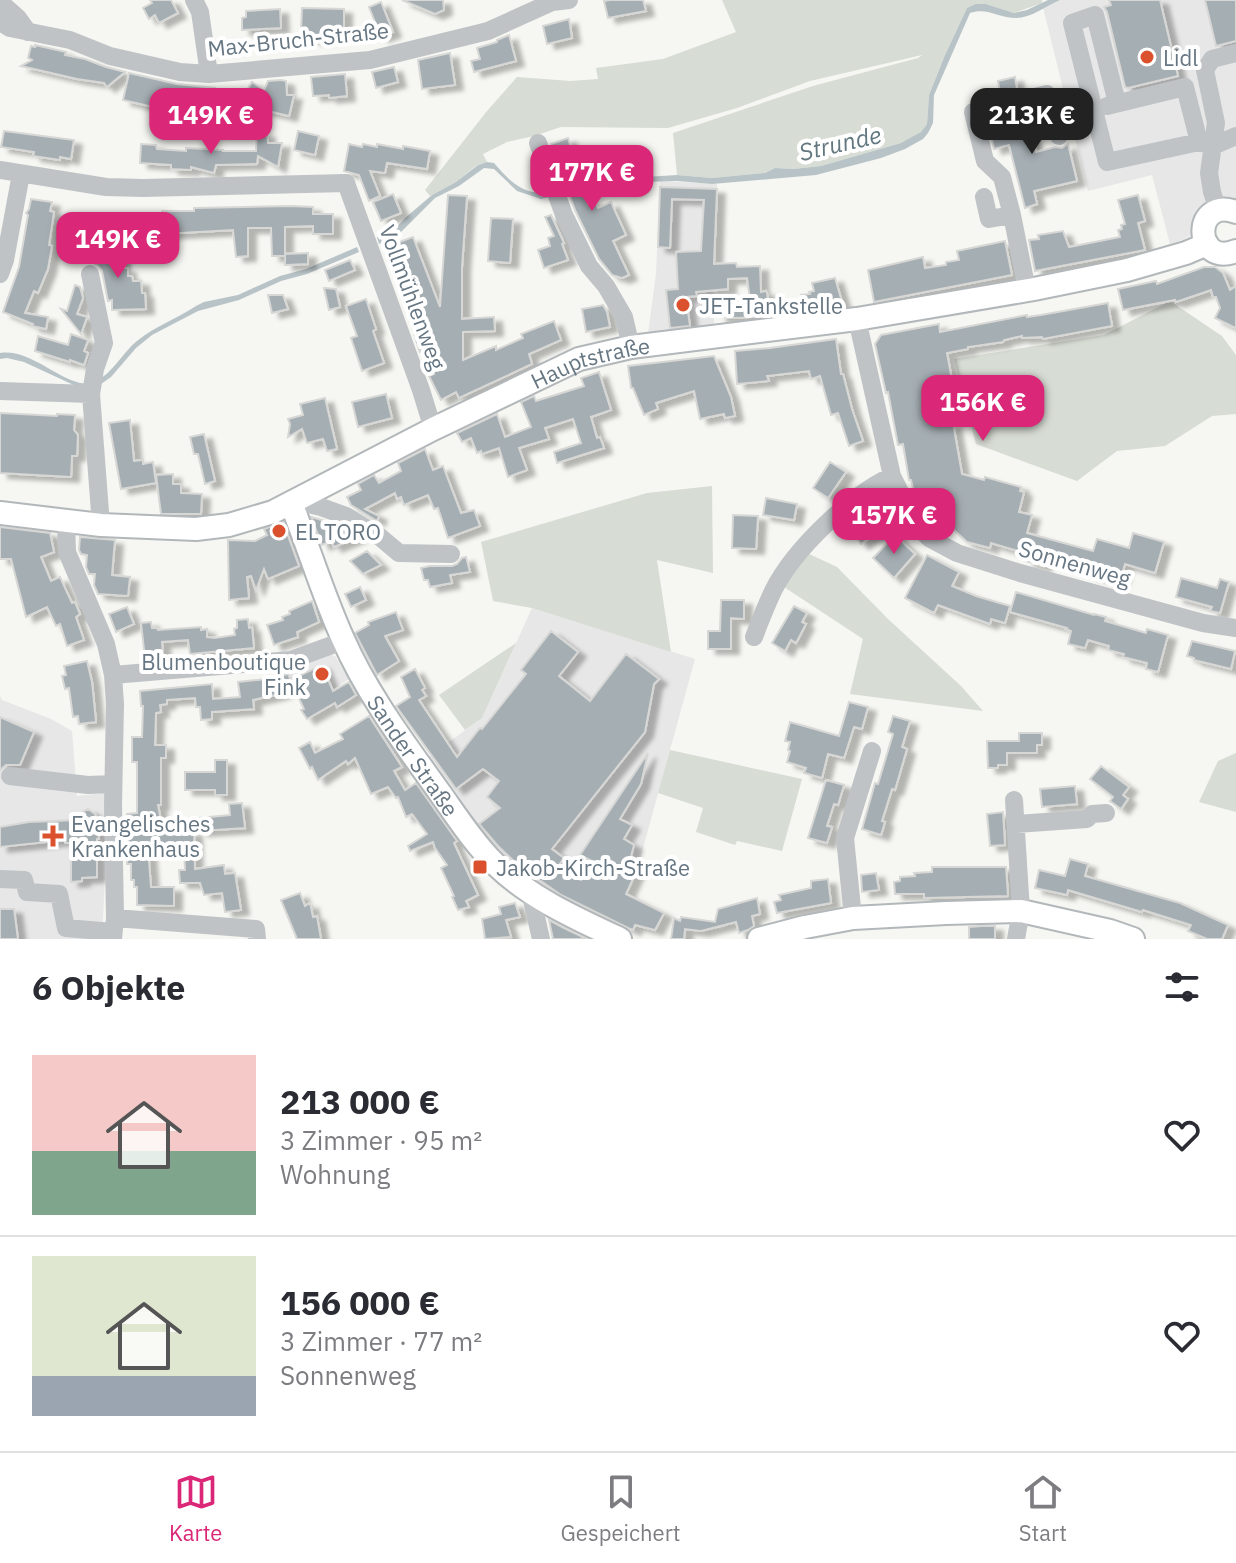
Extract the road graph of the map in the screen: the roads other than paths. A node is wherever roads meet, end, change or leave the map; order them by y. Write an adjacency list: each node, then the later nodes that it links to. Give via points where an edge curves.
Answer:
1 (194, 0): 7 (street)
2 (558, 1): 7 (street, Max-Bruch-Straße, via 488,31 370,60)
3 (0, 2): 5 (street)
4 (0, 22): 5 (street, Max-Bruch-Straße)
5 (28, 32): 7 (street, Max-Bruch-Straße, via 70,40 110,56)
6 (1236, 53): 13 (street, via 1212,59 1205,70 1216,123)
7 (209, 74)
8 (1117, 103): 9 (street); 9 (street, via 1095,15 1072,23); 13 (street, via 1185,87)
9 (1094, 109): 13 (street, via 1107,162)
10 (1059, 136): 18 (street, via 1047,94 973,112 985,161 1002,177)
11 (1236, 136): 13 (street)
12 (538, 143): 25 (street, via 564,215 589,266 624,317)
13 (1206, 144): 17 (street, via 1212,192)
14 (0, 170): 15 (street)
15 (21, 174): 21 (street); 28 (street, Vollmühlenweg, via 106,187 346,183)
16 (984, 197): 18 (street, via 989,219)
17 (1227, 211): 19 (main road, via 1209,216 1204,224)
18 (1012, 215): 23 (street)
19 (1207, 244): 20 (main road, via 1218,253); 23 (main road, Hauptstraße, via 1127,270)
20 (1235, 252)
21 (0, 274)
22 (90, 274): 27 (street, via 104,343)
23 (1027, 290): 24 (main road, Hauptstraße)
24 (857, 319): 25 (main road, Hauptstraße); 29 (street, Sonnenweg)
25 (631, 347): 28 (main road, Hauptstraße, via 579,359)
26 (0, 391): 27 (street)
27 (91, 394): 33 (street)
28 (433, 429): 30 (main road, Hauptstraße)
29 (892, 476): 35 (street, Sonnenweg, via 917,526 957,553); 36 (street, via 831,520 804,547 774,589)
30 (293, 502): 33 (main road, Hauptstraße, via 214,528); 34 (street, via 346,516 399,553); 37 (main road, Sander Straße)
31 (0, 513): 32 (main road, Hauptstraße)
32 (66, 522): 33 (main road, Hauptstraße); 38 (street, via 67,552 106,644)
33 (101, 525)
34 (451, 554)
35 (1236, 628)
36 (754, 637)
37 (343, 641): 38 (street, via 291,660); 46 (main road, Sander Straße, via 406,747 474,840)
38 (113, 675): 41 (street)
39 (872, 751): 48 (street, via 845,838)
40 (10, 776): 41 (street)
41 (113, 784): 49 (street)
42 (1014, 800): 44 (street)
43 (1106, 813): 44 (street)
44 (1016, 824): 47 (street)
45 (0, 879): 49 (street, via 24,880 27,892 59,894 66,928)
46 (530, 891): 51 (street); 52 (main road, Sander Straße)
47 (1021, 911): 48 (main road); 54 (street); 55 (main road)
48 (853, 918): 53 (main road)
49 (113, 930): 50 (street, via 256,929)
50 (257, 939)
51 (541, 939)
52 (620, 939)
53 (759, 939)
54 (1016, 939)
55 (1133, 939)

